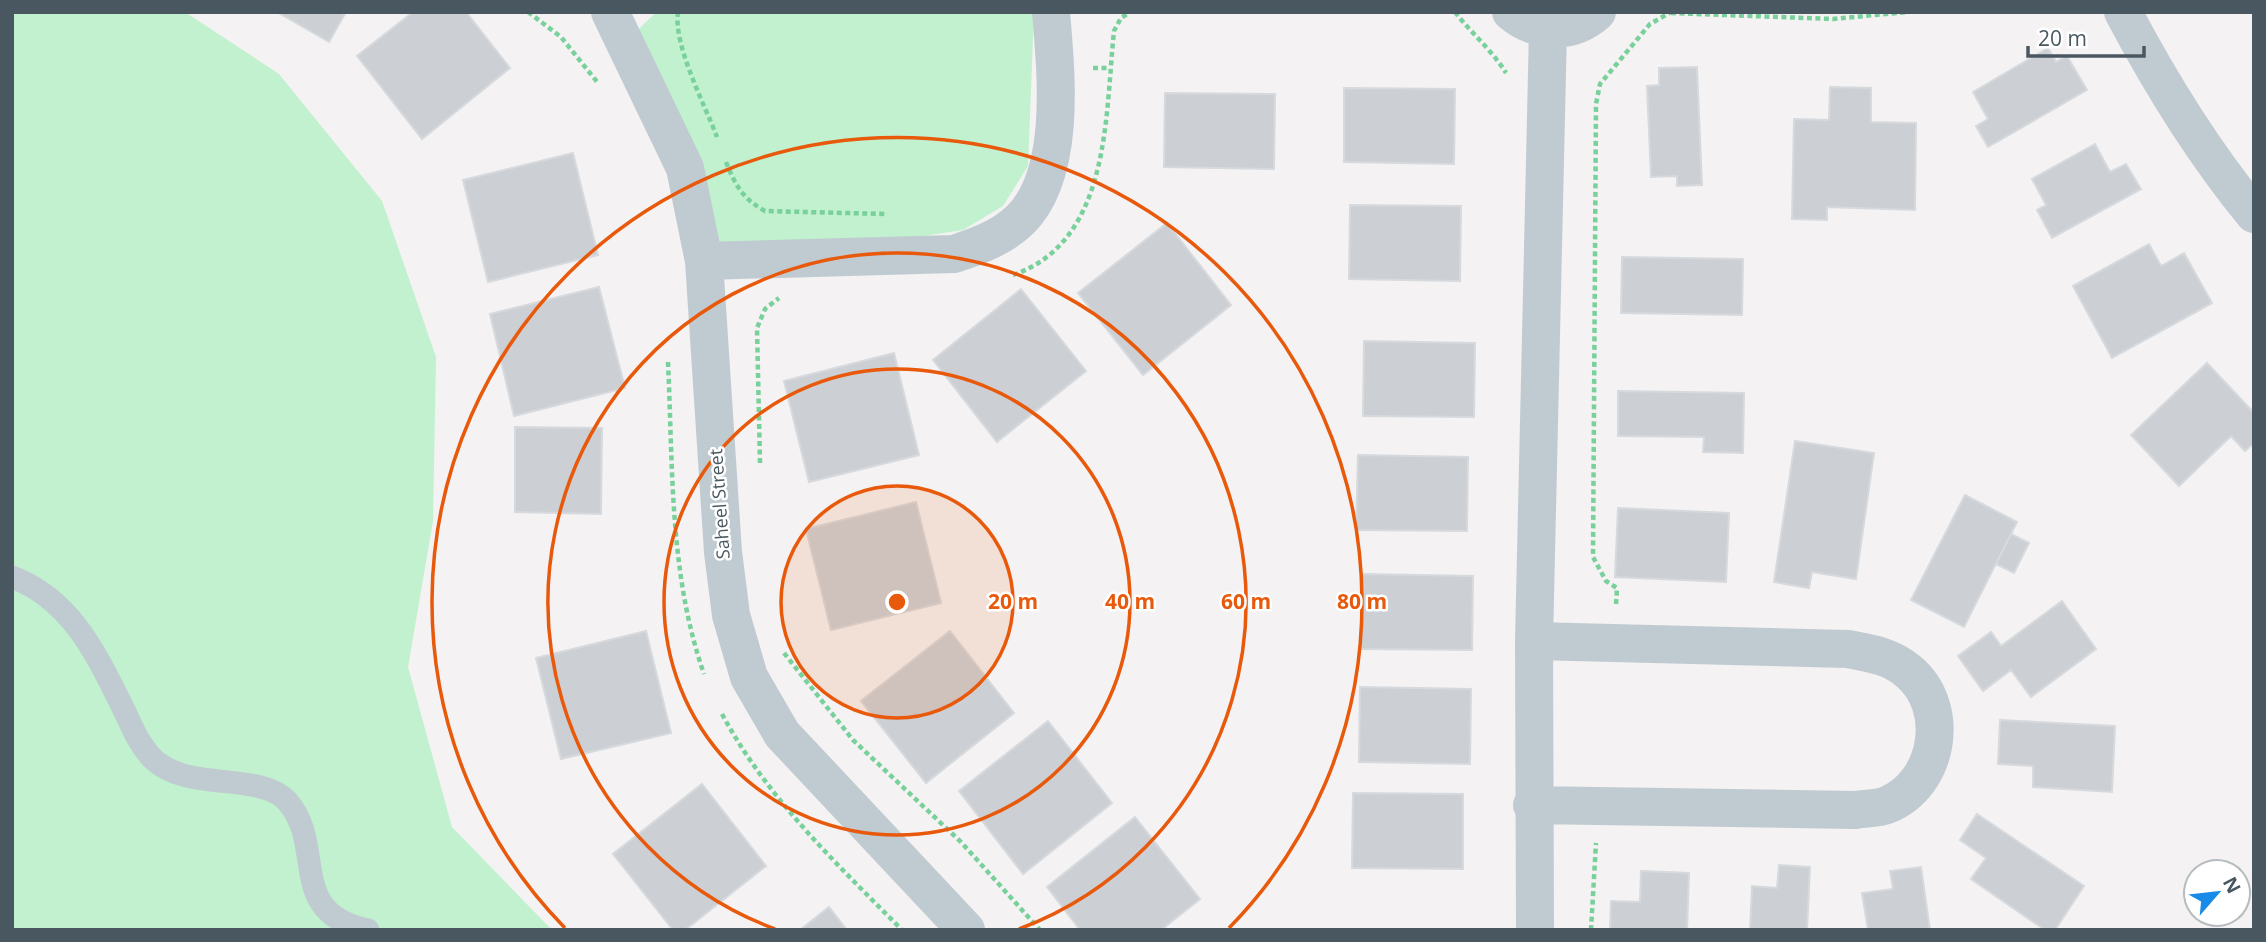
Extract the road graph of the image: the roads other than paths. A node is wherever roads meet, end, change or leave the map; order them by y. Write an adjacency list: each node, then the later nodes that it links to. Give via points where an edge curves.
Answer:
1 (610, 12): 8 (street, Saheel Street, via 685,168)
2 (1051, 12): 8 (street, via 1056,70 1052,149 1042,186 1021,219 990,242 954,254)
3 (1511, 12): 6 (street)
4 (1597, 12): 6 (street, via 1570,27)
5 (2123, 12): 7 (street, via 2188,126)
6 (1548, 29): 10 (street)
7 (2254, 214)
8 (704, 261): 13 (street, Saheel Street, via 723,552 731,615 750,677 782,734)
9 (12, 577): 12 (lane, via 43,594 87,638 139,743 154,760 173,772 269,790 285,799 303,830 308,869 322,902 341,922)
10 (1534, 641): 11 (street); 11 (street, via 1848,649 1881,655 1909,671 1928,698 1937,728 1932,760 1914,787 1887,805 1855,810)
11 (1532, 805): 14 (street)
12 (368, 930)
13 (966, 930)
14 (1535, 930)

